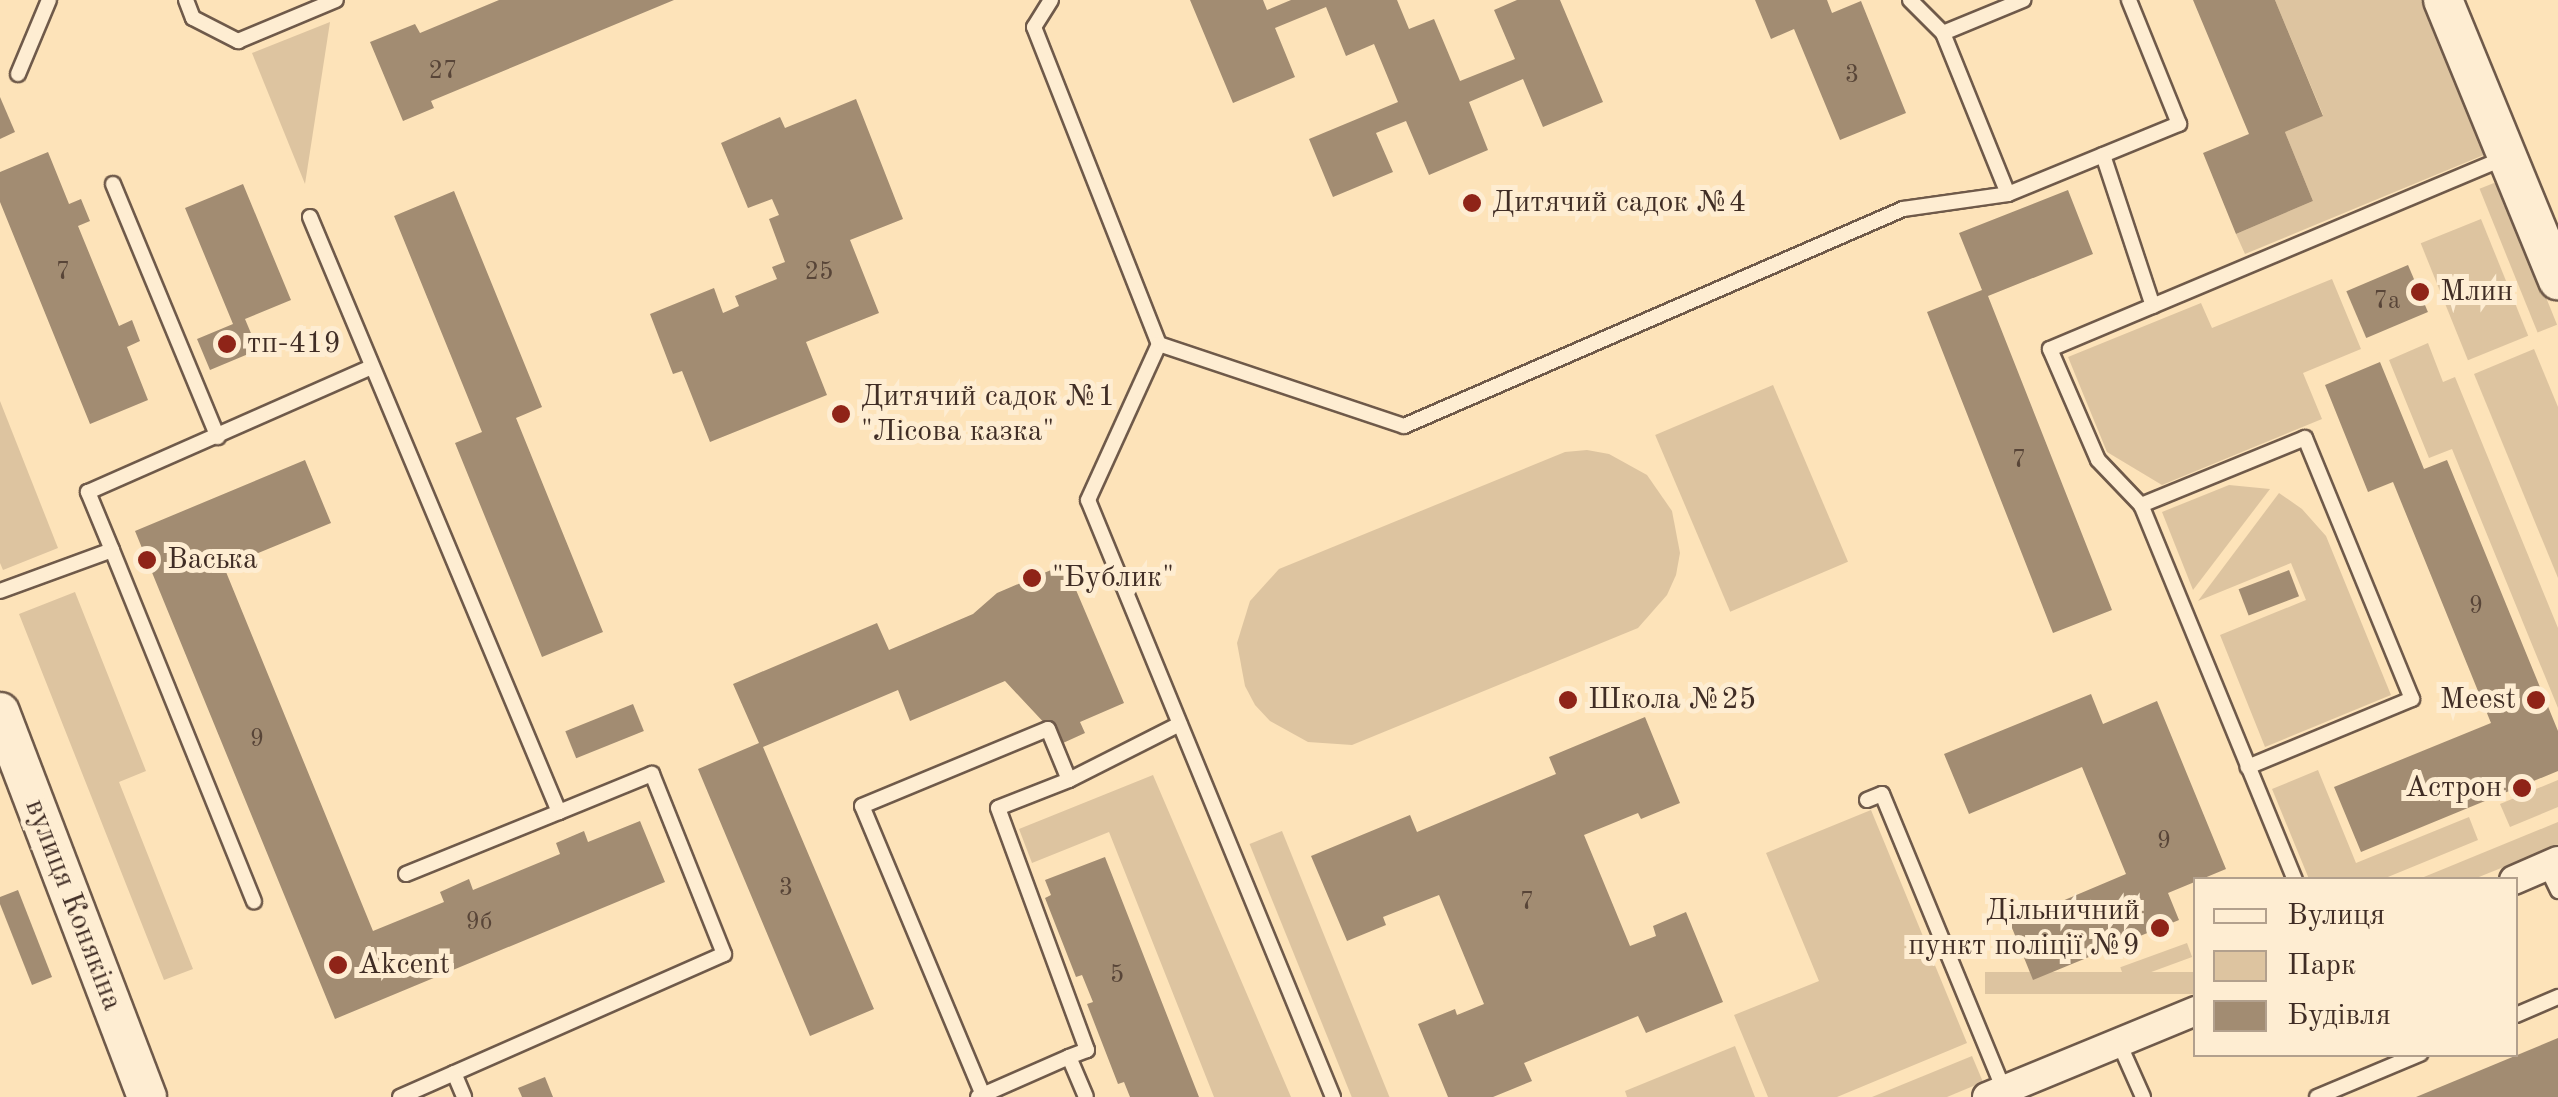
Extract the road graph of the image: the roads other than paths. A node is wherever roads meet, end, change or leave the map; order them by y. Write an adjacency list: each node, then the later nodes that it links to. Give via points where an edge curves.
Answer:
1 (49, 0): 10 (lane)
2 (186, 0): 3 (lane, via 193,18 238,41)
3 (336, 0)
4 (1051, 0): 18 (lane, via 1034,27)
5 (1910, 0): 9 (lane)
6 (2023, 0): 9 (lane)
7 (2130, 0): 11 (lane, via 2180,124)
8 (2443, 0): 12 (main road)
9 (1943, 33): 14 (lane)
10 (18, 74)
11 (2103, 155): 14 (lane); 17 (lane)
12 (2507, 157): 16 (main road); 17 (lane)
13 (112, 184): 20 (lane)
14 (2008, 194): 18 (lane, via 1902,209 1404,426)
15 (310, 217): 19 (lane)
16 (2558, 280)
17 (2153, 306): 21 (lane, via 2050,349 2098,460)
18 (1159, 344): 25 (lane, via 1088,500)
19 (371, 367): 20 (lane); 29 (lane)
20 (218, 437): 22 (lane, via 88,492)
21 (2141, 505): 26 (lane); 26 (lane, via 2305,438 2412,699)
22 (112, 550): 23 (lane); 34 (lane)
23 (0, 591)
24 (0, 712): 44 (main road, вулиця Конякіна)
25 (1180, 724): 27 (lane); 48 (lane)
26 (2248, 767): 32 (lane)
27 (1069, 780): 39 (lane, via 998,808 1087,1050); 43 (lane, via 1048,728 862,806)
28 (1867, 800): 42 (lane, via 1882,794)
29 (559, 812): 31 (lane); 41 (lane, via 652,774 724,954)
30 (2554, 873): 33 (street)
31 (406, 874)
32 (2294, 877)
33 (2518, 879)
34 (254, 901)
35 (2558, 997): 37 (lane)
36 (2193, 1012): 38 (street)
37 (2518, 1014)
38 (2118, 1043): 42 (street); 49 (lane)
39 (1069, 1057): 43 (lane); 47 (lane)
40 (2413, 1057): 50 (lane)
41 (454, 1072): 45 (lane); 46 (lane)
42 (1996, 1094)
43 (980, 1096)
44 (147, 1097)
45 (400, 1097)
46 (464, 1097)
47 (1086, 1097)
48 (1333, 1097)
49 (2143, 1097)
50 (2317, 1097)

